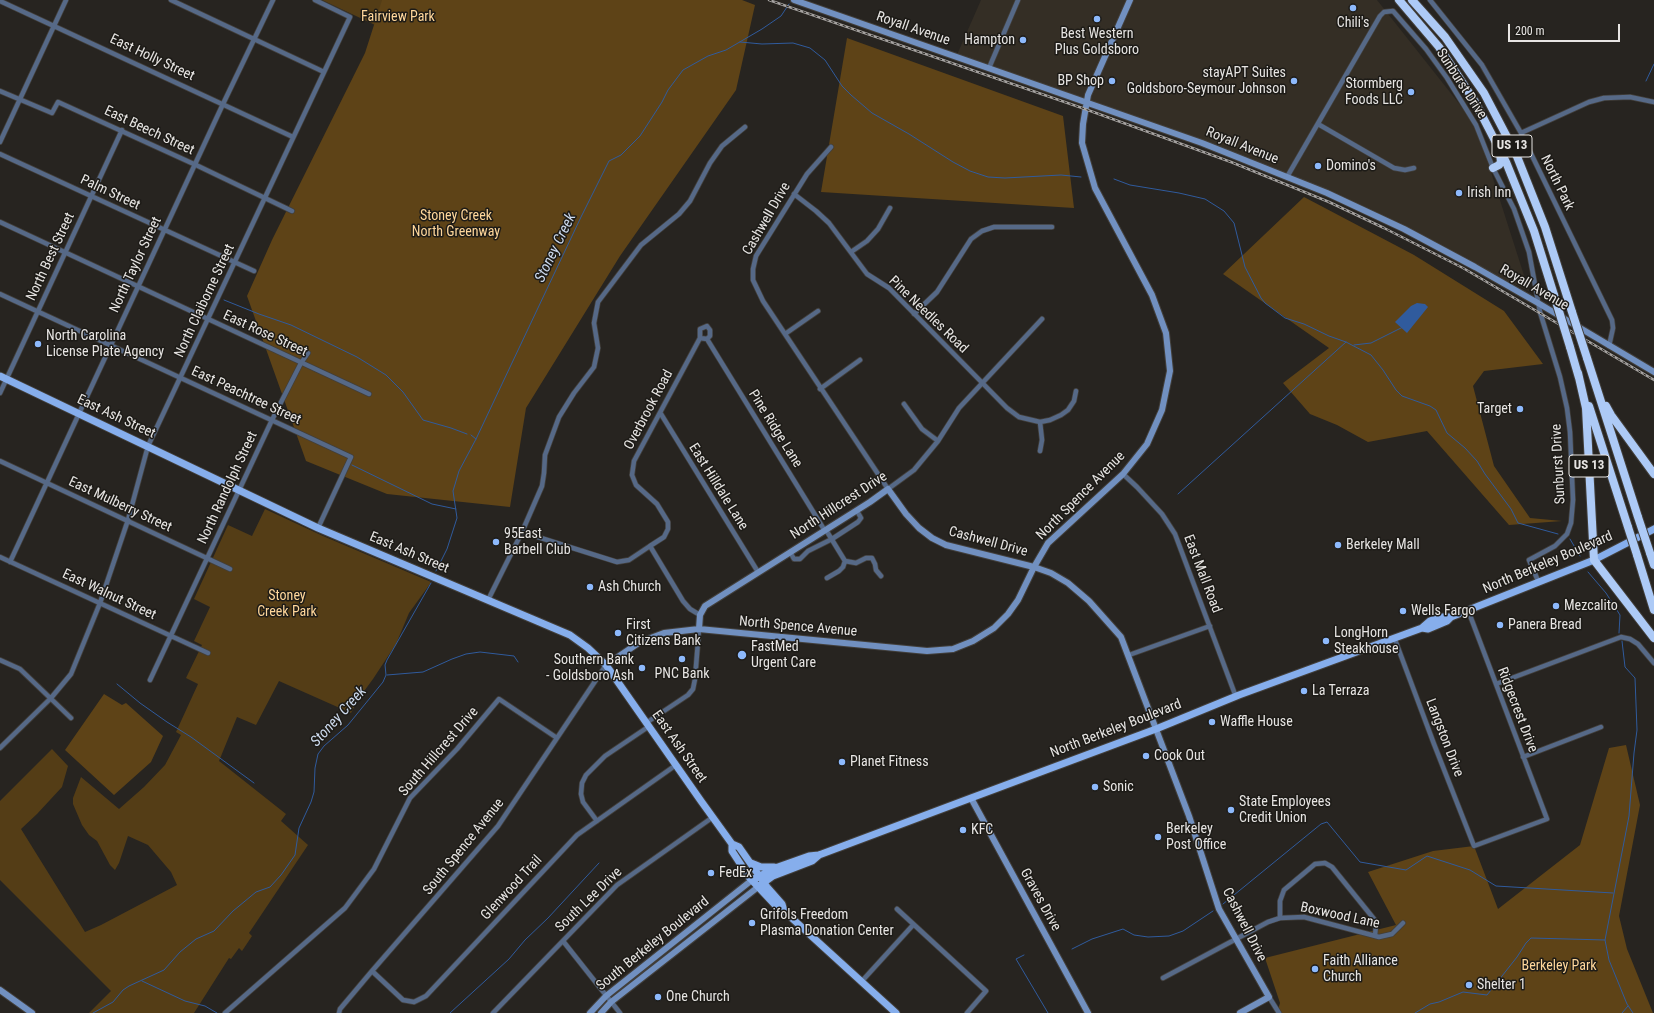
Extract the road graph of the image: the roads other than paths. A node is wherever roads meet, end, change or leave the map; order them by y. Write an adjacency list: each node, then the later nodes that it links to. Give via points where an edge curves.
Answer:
1 (66, 0): 12 (street)
2 (171, 0): 13 (street)
3 (273, 0): 13 (street, North Taylor Street)
4 (315, 0): 15 (street, North Claiborne Street, via 350,17)
5 (794, 0): 14 (street, Royall Avenue)
6 (1018, 0): 14 (street)
7 (1130, 0): 18 (street, North Spence Avenue)
8 (1399, 0): 27 (highway, US 13, via 1439,47 1475,102)
9 (1412, 0): 68 (highway, US 13, bridge, via 1445,37 1484,93 1516,154 1545,227)
10 (1430, 0): 24 (street, North Park, via 1482,65)
11 (0, 1): 12 (street, East Holly Street)
12 (54, 25): 17 (street); 20 (street, East Holly Street)
13 (253, 39): 15 (street); 20 (street, North Taylor Street)
14 (989, 68): 18 (street, Royall Avenue)
15 (324, 72): 25 (street, North Claiborne Street)
16 (0, 91): 17 (street, East Beech Street)
17 (20, 100): 23 (street, East Beech Street, via 52,113 58,102); 26 (street)
18 (1087, 101): 34 (street, Royall Avenue); 82 (street, North Spence Avenue, via 1083,124 1083,149 1095,188 1152,295 1166,333 1170,371 1162,410 1147,444)
19 (1654, 102): 24 (street, via 1630,97 1604,98 1589,102)
20 (223, 104): 25 (street, East Holly Street); 30 (street, North Taylor Street)
21 (1318, 124): 31 (street, via 1394,168); 32 (street, Sunburst Drive, via 1380,16 1384,12 1393,11 1447,78 1476,125); 34 (street, Sunburst Drive)
22 (745, 127): 92 (street, via 722,146 690,201 679,214 641,245 598,302 594,323 598,348 594,367 559,417 547,449 542,486)
23 (122, 130): 30 (street, East Beech Street); 36 (street, North Best Street)
24 (1521, 133): 59 (street, North Park, via 1612,320)
25 (293, 137): 37 (street, North Claiborne Street)
26 (0, 142)
27 (1497, 144): 32 (highway, via 1501,162); 33 (highway, US 13)
28 (831, 147): 35 (street, Cashwell Drive, via 807,174)
29 (0, 154): 36 (street, Palm Street)
30 (196, 165): 37 (street, East Beech Street); 42 (street, North Taylor Street)
31 (1414, 168)
32 (1493, 168): 33 (highway, via 1505,167); 49 (street, Sunburst Drive, via 1516,214 1529,252)
33 (1510, 172): 64 (highway, US 13, bridge, via 1534,231)
34 (1287, 177): 49 (street, Royall Avenue, via 1404,229)
35 (794, 194): 44 (street, Pine Needles Road, via 829,224); 55 (street, Cashwell Drive, via 756,256 753,269 757,291)
36 (91, 196): 42 (street, Palm Street); 43 (street, North Best Street)
37 (265, 197): 39 (street, East Beech Street); 45 (street, North Claiborne Street)
38 (890, 208): 44 (street, via 867,241)
39 (292, 211)
40 (0, 222): 43 (street, East Rose Street)
41 (1052, 227): 52 (street, via 994,227 982,231 971,239 937,292)
42 (164, 231): 45 (street, Palm Street); 47 (street, North Taylor Street)
43 (65, 252): 47 (street, East Rose Street); 50 (street, North Best Street)
44 (851, 252): 52 (street, Pine Needles Road, via 867,274 889,288)
45 (235, 264): 46 (street, Palm Street); 54 (street, North Claiborne Street)
46 (254, 271)
47 (138, 287): 54 (street, East Rose Street); 58 (street, North Taylor Street)
48 (0, 294): 50 (street, East Peachtree Street)
49 (1538, 303): 59 (street, Royall Avenue); 107 (street, Sunburst Drive, via 1567,408 1573,500 1571,523 1566,534 1555,546 1528,560)
50 (38, 311): 58 (street, East Peachtree Street); 65 (street, North Best Street)
51 (818, 311): 55 (street)
52 (914, 314): 67 (street, Pine Needles Road)
53 (1042, 319): 67 (street, North Hillcrest Drive)
54 (209, 320): 62 (street, East Rose Street); 66 (street, North Claiborne Street)
55 (785, 334): 69 (street, Cashwell Drive)
56 (700, 338): 57 (street); 57 (street, Overbrook Road, via 700,329 707,326 710,336); 75 (street, Overbrook Road)
57 (707, 340): 91 (street, Pine Ridge Lane)
58 (111, 346): 66 (street, East Peachtree Street); 74 (street, North Taylor Street)
59 (1609, 346): 63 (street, Royall Avenue)
60 (308, 353): 62 (street, North Randolph Street)
61 (860, 360): 69 (street)
62 (301, 362): 72 (street, East Rose Street); 76 (street, North Randolph Street)
63 (1654, 372)
64 (1578, 373): 98 (highway, US 13, via 1586,408); 111 (highway, bridge)
65 (3, 378): 71 (street, North Best Street); 74 (main road, East Ash Street)
66 (181, 379): 76 (street, East Peachtree Street); 79 (street, North Claiborne Street)
67 (982, 384): 77 (street, Pine Needles Road, via 1019,418); 78 (street, North Hillcrest Drive, via 959,408)
68 (1597, 388): 83 (highway, US 13, via 1611,415); 101 (highway, bridge)
69 (820, 389): 86 (street, Cashwell Drive)
70 (1076, 391): 77 (street, via 1074,401 1068,410 1062,415)
71 (0, 393)
72 (368, 394)
73 (904, 404): 78 (street, via 922,429)
74 (79, 414): 79 (main road, East Ash Street); 84 (street, North Taylor Street)
75 (660, 414): 94 (street, Overbrook Road, via 634,461 632,475 636,485 657,504 668,522 664,536); 104 (street, East Hilldale Lane)
76 (272, 420): 85 (street, North Randolph Street); 89 (street, East Peachtree Street, via 352,457)
77 (1040, 422): 80 (street)
78 (938, 441): 86 (street, North Hillcrest Drive, via 914,470)
79 (148, 446): 85 (main road, East Ash Street); 88 (street, North Claiborne Street)
80 (1040, 451)
81 (0, 461): 84 (street, East Mulberry Street)
82 (1123, 474): 102 (street, North Spence Avenue, via 1052,540); 113 (street, East Mall Road, via 1162,514 1175,534)
83 (1654, 474)
84 (47, 483): 88 (street, East Mulberry Street); 100 (street, North Taylor Street)
85 (240, 489): 89 (main road, East Ash Street); 97 (street, North Randolph Street)
86 (888, 489): 87 (street, North Hillcrest Drive); 102 (street, Cashwell Drive, via 910,518 932,538 946,545)
87 (857, 510): 91 (street, North Hillcrest Drive); 93 (street, via 860,520)
88 (128, 520): 97 (street, East Mulberry Street); 109 (street, North Claiborne Street)
89 (318, 528): 108 (main road, East Ash Street)
90 (1654, 529): 98 (main road, North Berkeley Boulevard)
91 (825, 531): 93 (street, via 827,538); 95 (street, North Hillcrest Drive)
92 (522, 532): 94 (street, via 617,562 628,560); 108 (street)
93 (832, 539): 95 (street, via 808,551 800,559 794,559); 99 (street)
94 (650, 546): 112 (street, via 683,601)
95 (790, 552): 104 (street, North Hillcrest Drive)
96 (0, 557): 100 (street, East Walnut Street)
97 (207, 557): 103 (street, East Mulberry Street); 115 (street, North Randolph Street)
98 (1594, 560): 107 (main road, North Berkeley Boulevard); 117 (highway)
99 (845, 561): 105 (street, via 856,563 872,558); 106 (street, via 839,571)
100 (10, 562): 109 (street, East Walnut Street)
101 (1654, 565)
102 (1034, 567): 114 (street, North Spence Avenue, via 1008,614 994,628 953,649 927,651); 119 (street, Cashwell Drive, via 1068,583 1089,601 1121,637)
103 (230, 569)
104 (758, 572): 112 (street, North Hillcrest Drive, via 705,606)
105 (881, 576)
106 (827, 578)
107 (1539, 583): 110 (main road, North Berkeley Boulevard)
108 (488, 600): 122 (main road, East Ash Street, via 570,635)
109 (100, 603): 115 (street, East Walnut Street); 126 (street, North Claiborne Street, via 72,674)
110 (1468, 610): 116 (main road, North Berkeley Boulevard, via 1428,629 1422,628); 124 (street, Ridgecrest Drive)
111 (1654, 610)
112 (700, 615): 114 (street)
113 (1210, 626): 119 (street); 125 (street, East Mall Road)
114 (699, 629): 122 (street, North Spence Avenue, via 664,633 640,642); 128 (street, via 692,689 688,695)
115 (172, 636): 118 (street, East Walnut Street); 123 (street, North Randolph Street)
116 (1394, 637): 125 (main road, North Berkeley Boulevard); 137 (street, Langston Drive, via 1474,846)
117 (1654, 638)
118 (208, 653)
119 (1129, 655): 130 (street, Cashwell Drive)
120 (0, 660): 126 (street, via 20,669)
121 (1654, 663): 124 (street, via 1638,644 1630,639 1621,638)
122 (606, 665): 128 (main road, East Ash Street); 131 (street, South Spence Avenue)
123 (150, 680)
124 (1496, 684): 133 (street, Ridgecrest Drive)
125 (1236, 697): 130 (main road, North Berkeley Boulevard)
126 (51, 698): 127 (street); 132 (street, North Claiborne Street)
127 (71, 718)
128 (647, 725): 134 (main road, East Ash Street); 138 (street, via 605,756 586,774 581,794 583,802)
129 (1601, 727): 133 (street)
130 (1156, 729): 135 (main road, North Berkeley Boulevard); 150 (street, Cashwell Drive, via 1189,816 1215,899)
131 (557, 738): 152 (street, South Spence Avenue, via 498,826); 160 (street, South Hillcrest Drive, via 499,699 457,749 410,798 374,869 344,908)
132 (0, 748)
133 (1523, 758): 137 (street, Ridgecrest Drive)
134 (676, 765): 136 (main road, East Ash Street); 138 (street, Glenwood Trail)
135 (971, 798): 140 (main road, North Berkeley Boulevard); 168 (street, Graves Drive)
136 (713, 817): 139 (main road, East Ash Street); 151 (street, South Lee Drive, via 618,885)
137 (1547, 819)
138 (597, 821): 152 (street, Glenwood Trail, via 577,835 426,996 414,1002 403,1000)
139 (732, 844): 141 (main road, East Ash Street, via 739,847); 143 (main road, East Ash Street, via 732,851)
140 (819, 855): 142 (main road, North Berkeley Boulevard); 144 (main road, North Berkeley Boulevard, via 812,861 773,876)
141 (748, 861): 142 (main road, via 758,867); 143 (main road, East Ash Street)
142 (778, 867): 143 (main road, North Berkeley Boulevard)
143 (755, 878): 144 (main road, East Ash Street); 156 (street, South Berkeley Boulevard)
144 (761, 885): 154 (main road, East Ash Street, via 782,904 784,911); 158 (street, South Berkeley Boulevard)
145 (897, 910): 148 (street)
146 (1280, 918): 149 (street, Boxwood Lane, via 1304,917); 149 (street, via 1280,901 1284,890 1315,864 1325,863 1332,867 1374,919); 150 (street, Boxwood Lane)
147 (1403, 923): 149 (street, Boxwood Lane, via 1392,934)
148 (913, 925): 154 (street); 167 (street, via 986,991)
149 (1375, 936)
150 (1237, 940): 153 (street, Boxwood Lane); 157 (street, Cashwell Drive)
151 (562, 941): 156 (street); 162 (street, South Lee Drive)
152 (372, 972): 161 (street, South Spence Avenue)
153 (1163, 978)
154 (862, 981): 166 (main road, East Ash Street)
155 (0, 990): 159 (street)
156 (606, 996): 158 (street); 163 (street, South Berkeley Boulevard)
157 (1269, 997): 169 (street); 170 (street, Cashwell Drive)
158 (611, 1002): 164 (street, South Berkeley Boulevard); 165 (street)
159 (32, 1013)
160 (225, 1013)
161 (339, 1013)
162 (493, 1013)
163 (590, 1013)
164 (601, 1013)
165 (620, 1013)
166 (896, 1013)
167 (967, 1013)
168 (1088, 1013)
169 (1240, 1013)
170 (1279, 1013)

